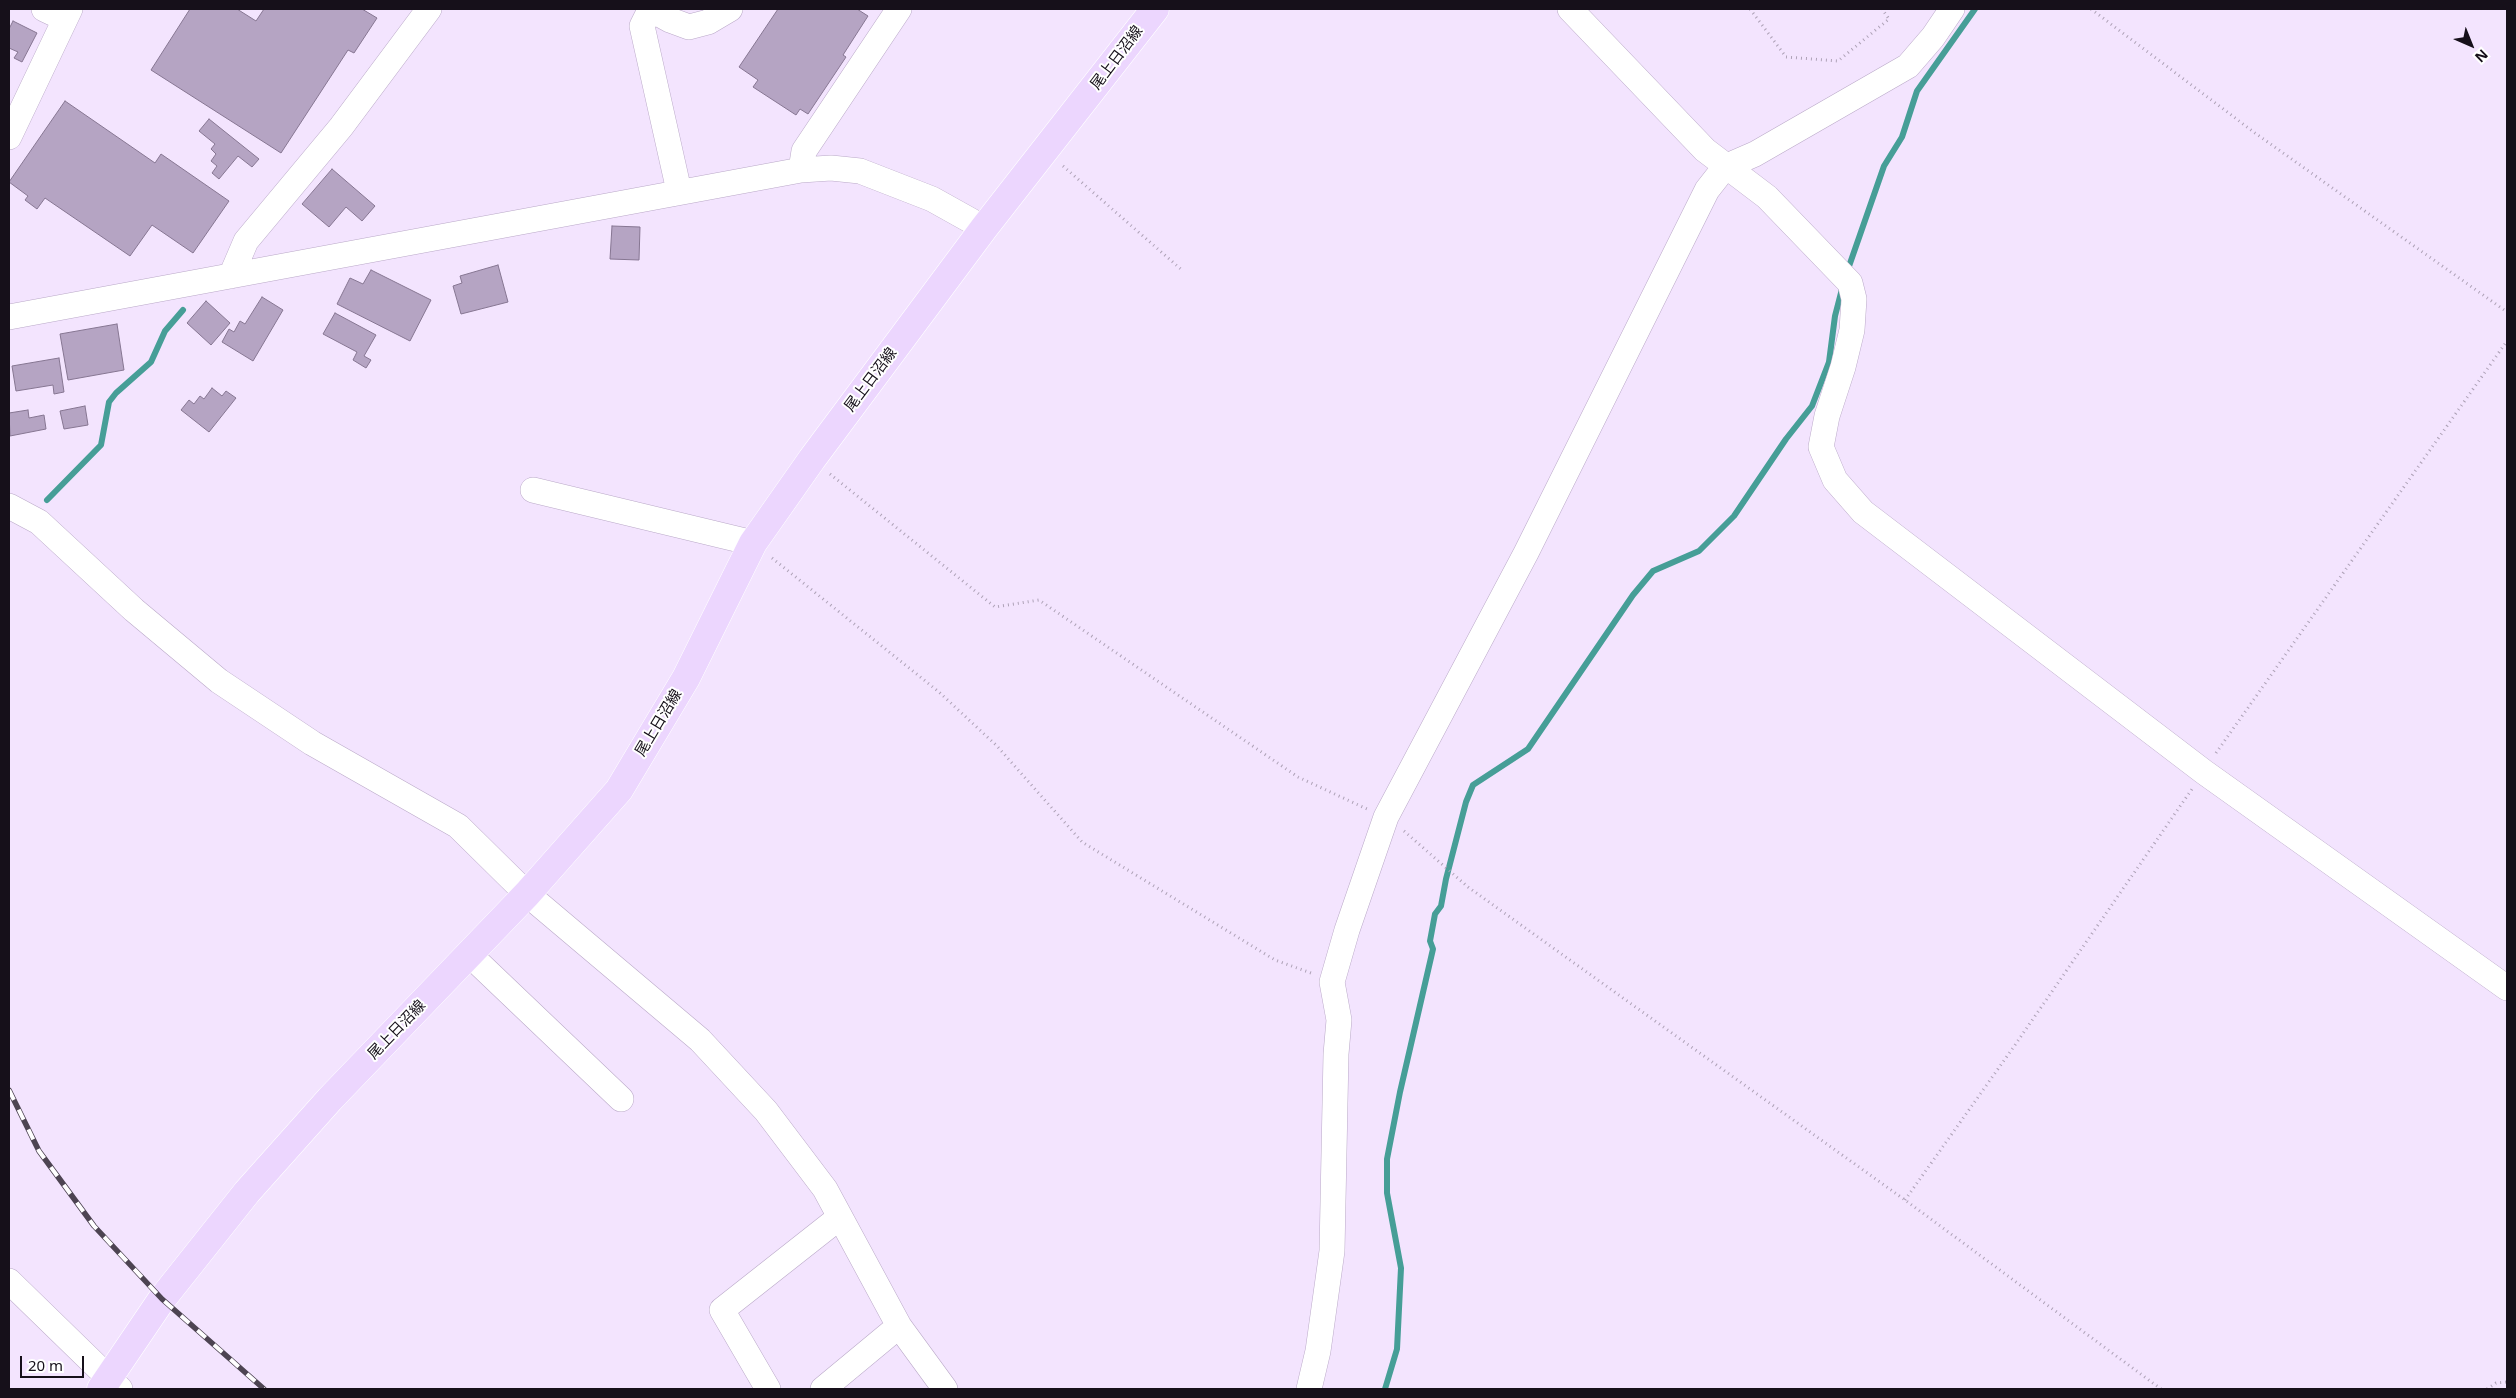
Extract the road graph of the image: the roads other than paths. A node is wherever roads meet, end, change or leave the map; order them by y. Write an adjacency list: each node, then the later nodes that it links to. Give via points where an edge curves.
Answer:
1 (429, 9): 14 (street, via 335,134 246,241)
2 (650, 9): 3 (street, via 689,27 708,22); 12 (street, via 642,26)
3 (730, 9)
4 (898, 9): 11 (street, via 804,151)
5 (1155, 9): 13 (main road, 尾上日沼線)
6 (1570, 9): 10 (street)
7 (1952, 9): 10 (street, via 1908,66 1755,154)
8 (59, 12): 9 (street)
9 (9, 137)
10 (1725, 167): 21 (street, via 1768,198 1850,283 1854,300 1852,330 1821,447 1835,480 1863,512 2204,772); 31 (street, via 1707,190 1526,553 1386,817 1352,913 1332,982 1339,1020 1332,1251 1318,1350)
11 (801, 170): 12 (street); 13 (street, via 831,168 860,171 932,199)
12 (679, 191): 14 (street)
13 (984, 228): 18 (main road, 尾上日沼線)
14 (231, 276): 15 (street)
15 (9, 317)
16 (533, 490): 18 (street)
17 (9, 506): 19 (street, via 39,522 134,610 219,682 312,743 458,826)
18 (753, 543): 19 (main road, 尾上日沼線, via 686,678 619,790)
19 (527, 894): 20 (main road, 尾上日沼線); 23 (street, via 700,1040 766,1110 825,1189)
20 (470, 955): 22 (street); 27 (main road, 尾上日沼線, via 330,1099 247,1192 162,1299)
21 (2507, 988)
22 (621, 1099)
23 (840, 1217): 25 (street); 28 (street, via 722,1310)
24 (9, 1281): 27 (street)
25 (899, 1326): 26 (street); 30 (street)
26 (849, 1381): 29 (street)
27 (110, 1385)
28 (768, 1389)
29 (823, 1389)
30 (945, 1389)
31 (1308, 1389)

